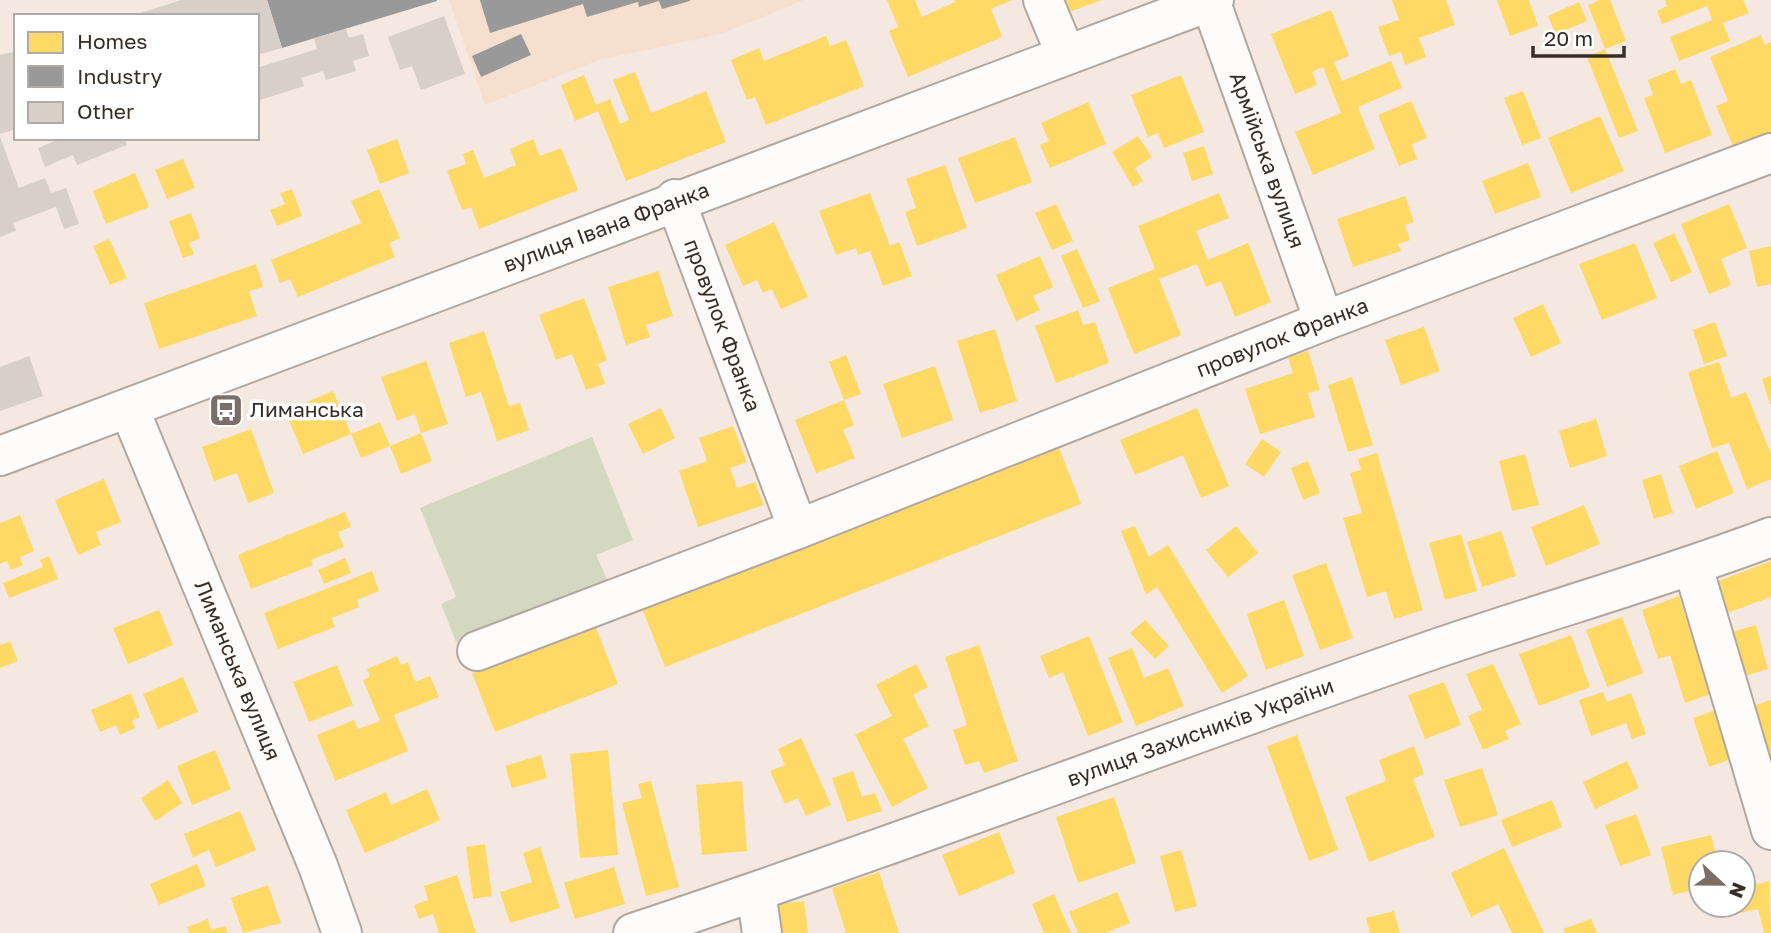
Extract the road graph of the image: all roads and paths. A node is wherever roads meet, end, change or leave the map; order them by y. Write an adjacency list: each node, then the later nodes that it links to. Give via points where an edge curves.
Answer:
1 (1043, 0): 3 (street)
2 (1211, 0): 3 (street, вулиця Івана Франка); 6 (street, Армійська вулиця)
3 (1066, 55): 5 (street, вулиця Івана Франка)
4 (1771, 153): 6 (street, провулок Франка)
5 (675, 200): 7 (street, вулиця Івана Франка); 9 (street, провулок Франка)
6 (1324, 321): 9 (street, провулок Франка)
7 (129, 408): 8 (street, вулиця Івана Франка); 15 (street, Лиманська вулиця)
8 (0, 456)
9 (798, 529): 12 (street, провулок Франка)
10 (1771, 537): 11 (street, вулиця Захисників України)
11 (1693, 567): 13 (street); 14 (street, вулиця Захисників України, via 1435,649)
12 (477, 650)
13 (1771, 830)
14 (755, 892): 16 (street, вулиця Захисників України); 17 (street)
15 (342, 933)
16 (633, 933)
17 (762, 933)

